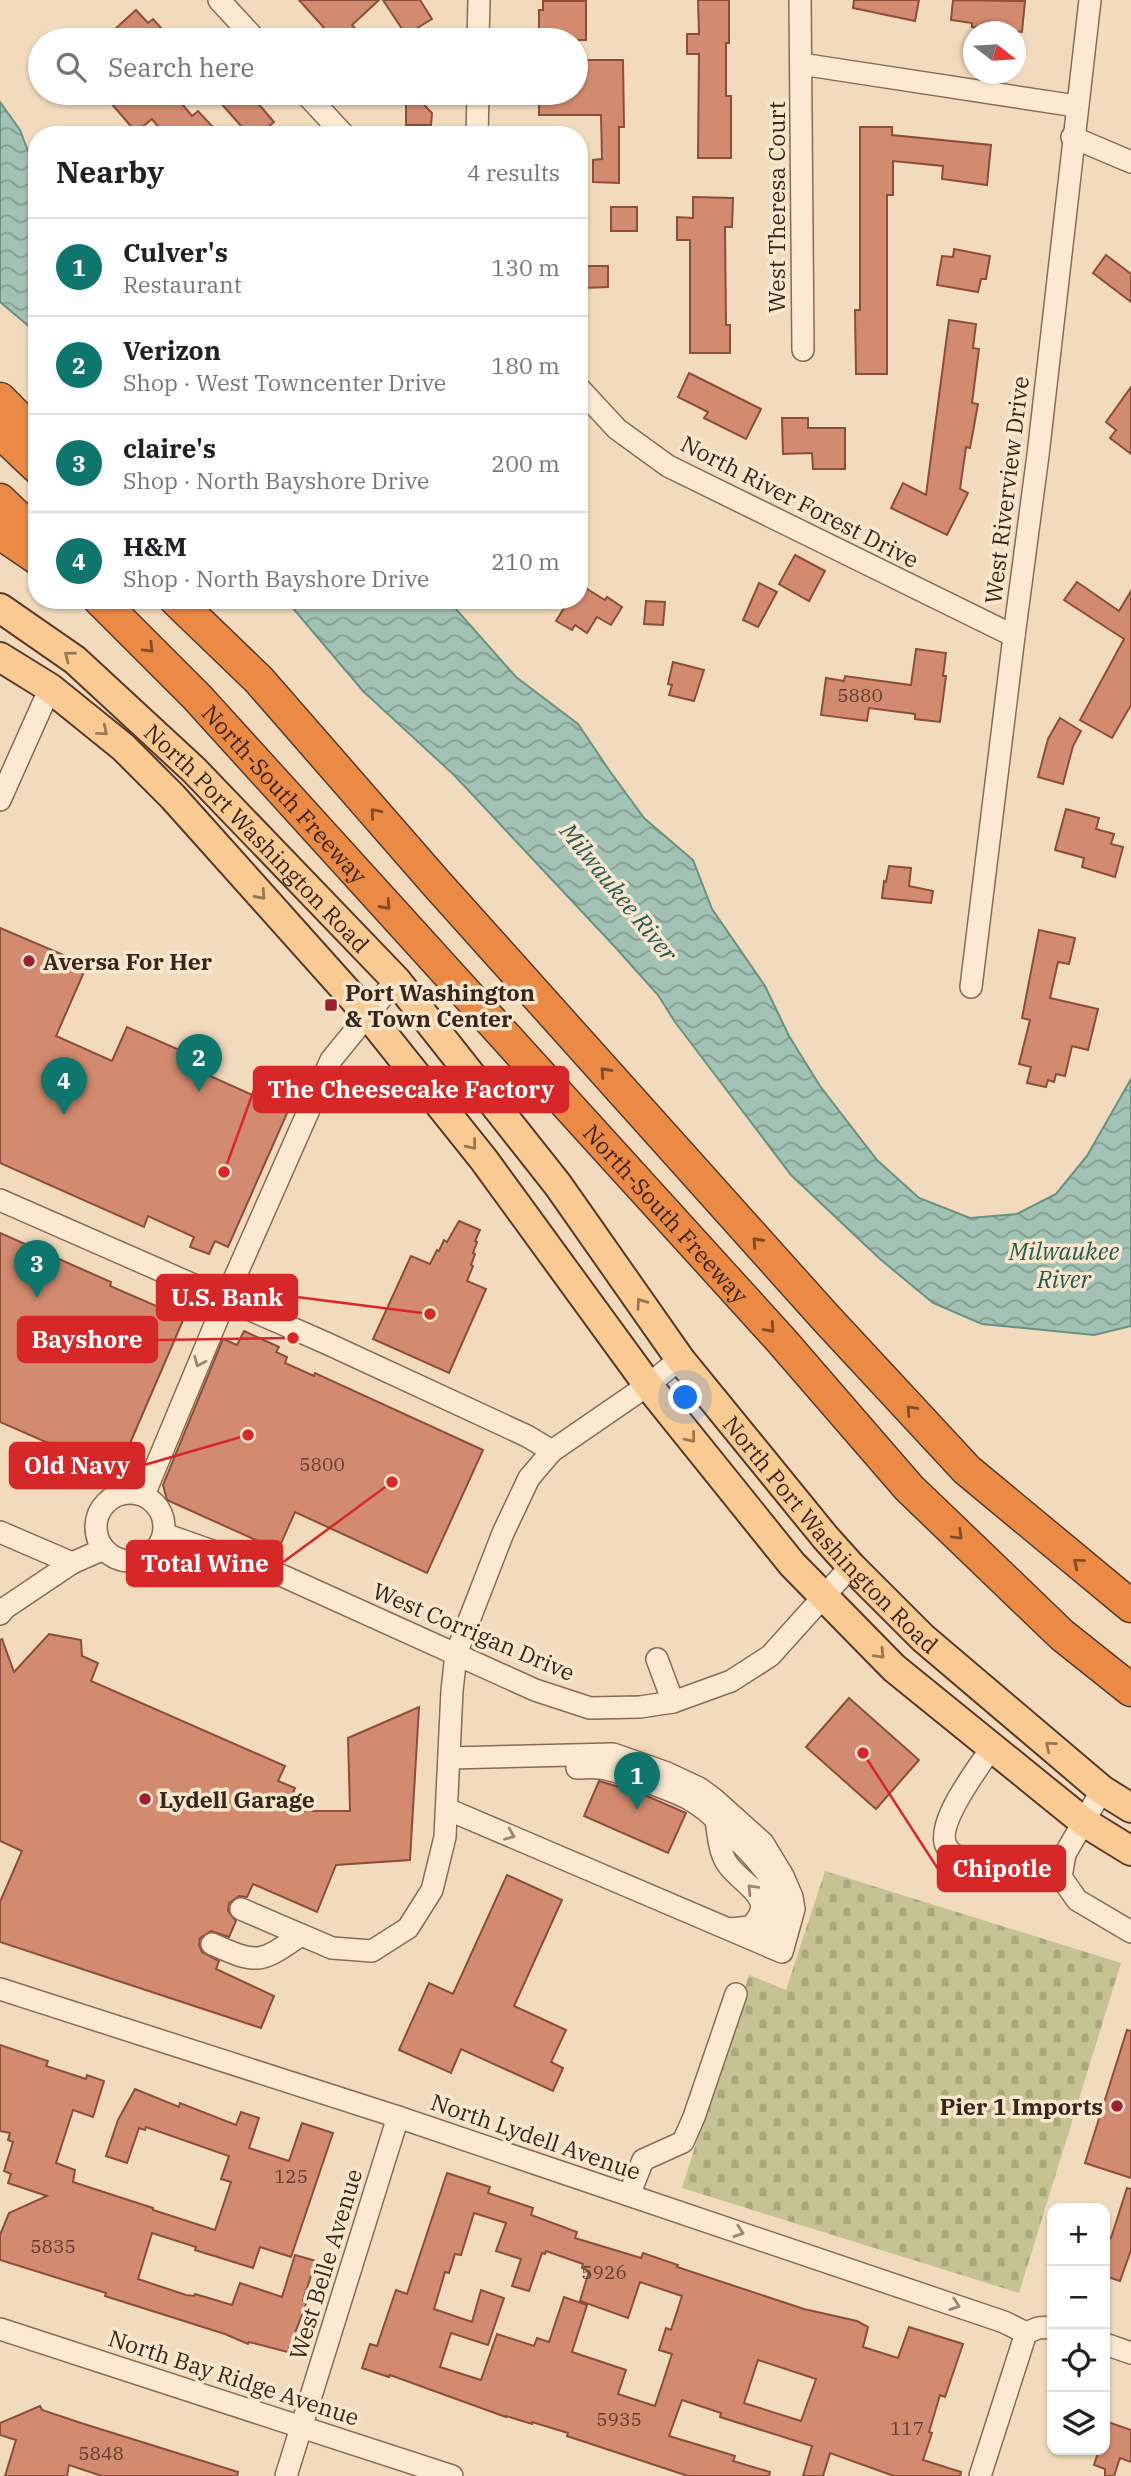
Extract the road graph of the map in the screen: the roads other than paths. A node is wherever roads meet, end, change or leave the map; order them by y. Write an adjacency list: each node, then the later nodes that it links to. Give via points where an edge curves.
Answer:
1 (219, 0): 5 (street)
2 (479, 0): 6 (street)
3 (800, 0): 7 (street, West Theresa Court)
4 (1090, 0): 10 (street, West Riverview Drive)
5 (245, 28)
6 (478, 28)
7 (801, 64): 10 (street); 15 (street, West Theresa Court)
8 (316, 105): 11 (street)
9 (478, 105): 12 (street)
10 (1076, 106): 13 (street, West Riverview Drive)
11 (336, 126)
12 (477, 126)
13 (1072, 137): 14 (street); 29 (street, West Riverview Drive)
14 (1131, 162)
15 (803, 350)
16 (588, 398): 29 (street, North River Forest Drive, via 617,429 668,466)
17 (0, 399): 18 (highway)
18 (28, 429)
19 (0, 432): 20 (highway)
20 (28, 458)
21 (0, 500): 22 (highway)
22 (28, 527)
23 (0, 533): 24 (highway)
24 (28, 552)
25 (0, 608): 34 (main road, North Port Washington Road, one-way to 25, via 194,770 75,660)
26 (109, 609): 53 (highway, North-South Freeway, one-way to 53, via 216,718 771,1329 909,1488 1062,1634)
27 (185, 609): 31 (highway)
28 (194, 609): 31 (highway)
29 (1014, 636): 35 (street, West Riverview Drive)
30 (0, 657): 32 (main road, North Port Washington Road)
31 (259, 680): 49 (highway, one-way to 31, via 967,1470 436,883)
32 (50, 688): 33 (street); 36 (main road, North Port Washington Road, one-way to 36, via 123,747 173,797)
33 (0, 800)
34 (396, 979): 36 (street); 39 (main road, North Port Washington Road, one-way to 34, via 558,1185)
35 (971, 987)
36 (368, 1015): 38 (street, via 331,1060); 40 (main road, North Port Washington Road, one-way to 40, via 484,1160)
37 (0, 1200): 38 (street)
38 (225, 1299): 41 (street); 42 (street, one-way to 42)
39 (680, 1359): 40 (street); 47 (main road, North Port Washington Road)
40 (648, 1385): 41 (street); 48 (main road, North Port Washington Road, one-way to 48)
41 (552, 1451): 51 (street, via 529,1478)
42 (144, 1495): 44 (street, via 161,1511); 45 (street, via 121,1494 102,1508 96,1530)
43 (0, 1532): 46 (street)
44 (164, 1534): 45 (street, via 144,1559 122,1561); 51 (street, West Corrigan Drive, via 283,1576)
45 (104, 1549): 46 (street)
46 (72, 1563): 50 (street)
47 (851, 1566): 48 (street, West Corrigan Drive); 58 (main road, North Port Washington Road, one-way to 47, via 923,1638)
48 (822, 1595): 54 (street, West Corrigan Drive, via 770,1656 731,1681); 55 (main road, North Port Washington Road, one-way to 55, via 894,1668)
49 (1131, 1606)
50 (0, 1614)
51 (456, 1654): 54 (street, West Corrigan Drive, via 535,1690 590,1708); 57 (street)
52 (657, 1659): 54 (street)
53 (1131, 1690)
54 (673, 1702)
55 (992, 1747): 61 (main road, North Port Washington Road); 63 (street, via 953,1805 944,1839 948,1850 964,1859 1031,1874)
56 (502, 1757): 57 (street); 66 (street, one-way to 56, via 759,1916 761,1903 725,1861 716,1820 684,1797 608,1770 522,1768); 66 (street, via 613,1754 707,1793 768,1849 792,1897 793,1914 782,1952)
57 (449, 1758): 60 (street)
58 (1102, 1790): 59 (main road, North Port Washington Road); 61 (street)
59 (1131, 1808)
60 (447, 1809): 66 (street, one-way to 66); 67 (street, via 432,1890 408,1928 372,1951 332,1948)
61 (1084, 1822): 62 (main road, North Port Washington Road); 63 (street)
62 (1131, 1851)
63 (1065, 1854): 65 (street, via 1061,1877 1077,1900)
64 (241, 1909): 67 (street)
65 (1131, 1932)
66 (737, 1933)
67 (301, 1935): 68 (street, via 267,1958 242,1957)
68 (212, 1944)
69 (0, 1989): 71 (street, North Lydell Avenue)
70 (736, 1994): 72 (street, via 683,2142 643,2160)
71 (398, 2117): 72 (street, North Lydell Avenue); 78 (street, West Belle Avenue)
72 (629, 2195): 75 (street, North Lydell Avenue, one-way to 75)
73 (1047, 2327): 75 (street)
74 (0, 2329): 78 (street, North Bay Ridge Avenue)
75 (1026, 2333): 81 (street)
76 (1110, 2346): 77 (street)
77 (1131, 2353)
78 (302, 2427): 79 (street, West Belle Avenue); 80 (street, North Bay Ridge Avenue)
79 (286, 2476)
80 (452, 2476)
81 (980, 2476)

